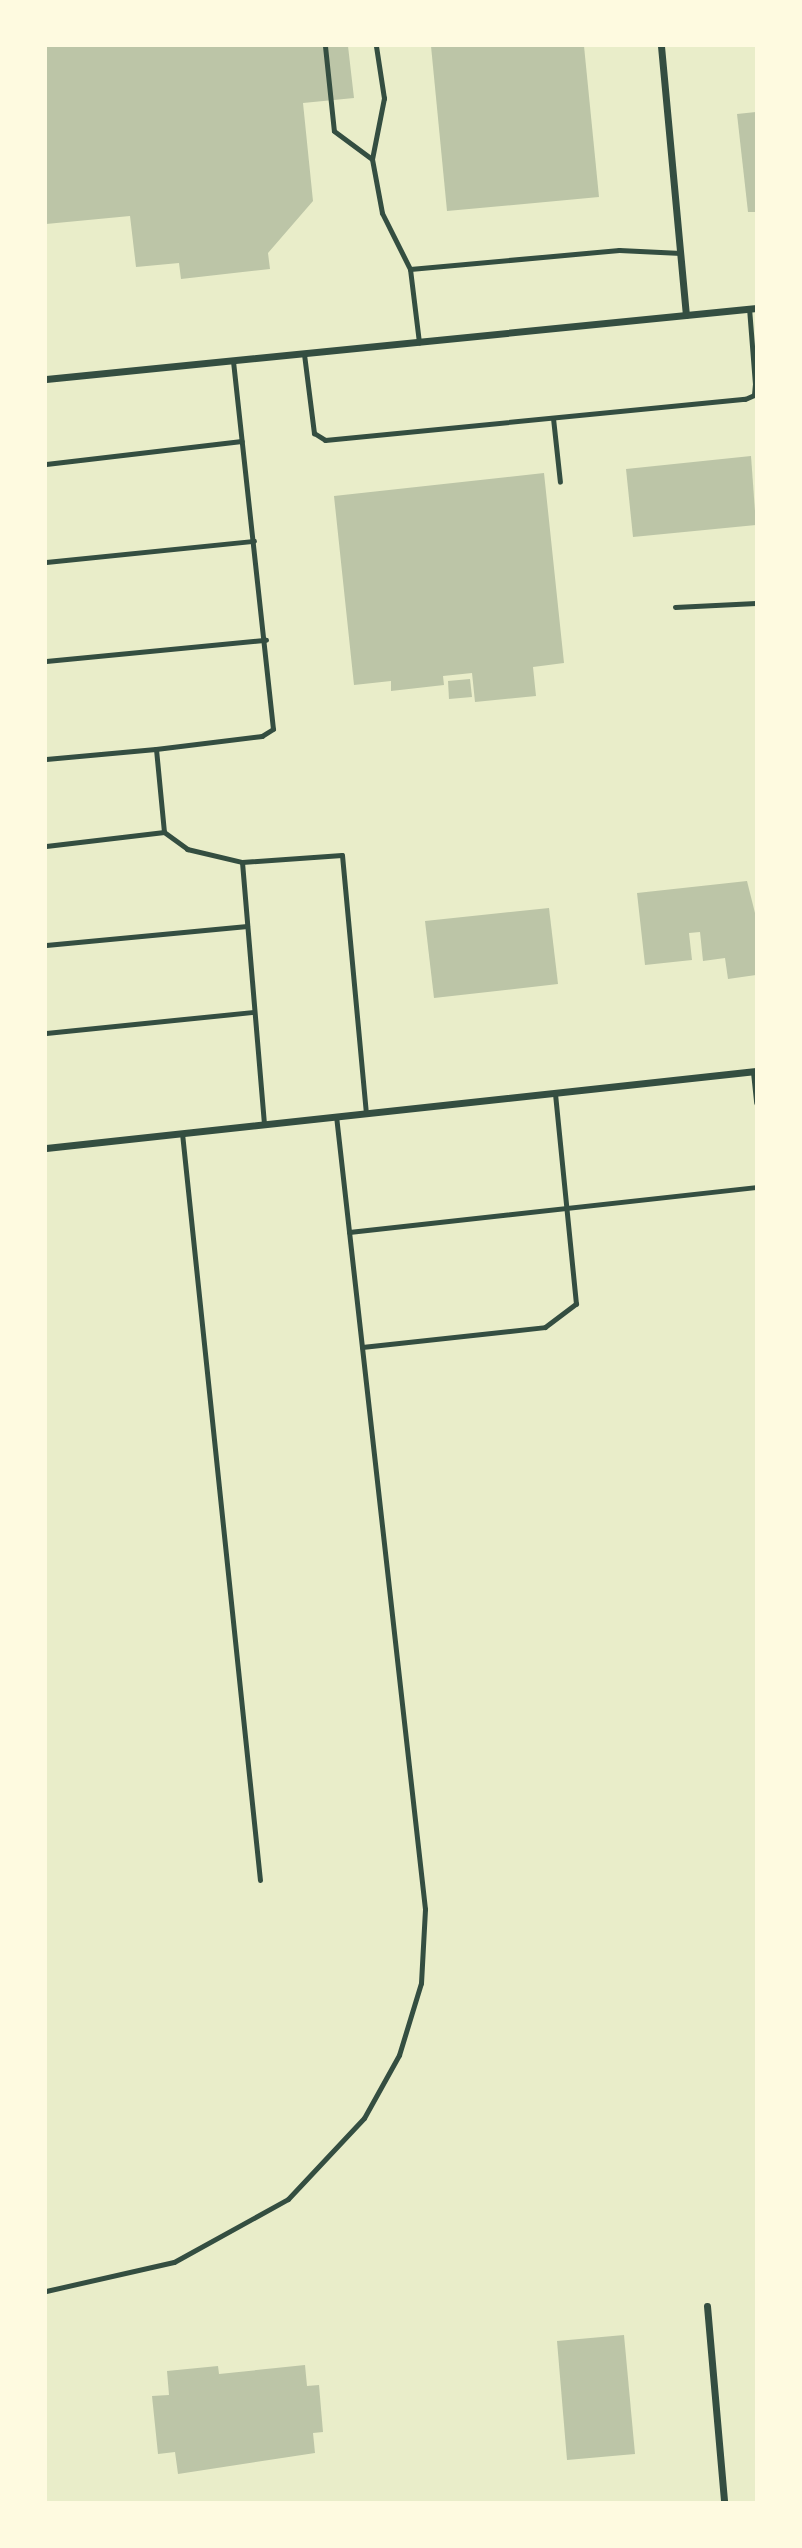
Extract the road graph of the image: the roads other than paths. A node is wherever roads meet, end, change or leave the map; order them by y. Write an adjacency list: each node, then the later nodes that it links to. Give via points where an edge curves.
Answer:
1 (325, 46): 4 (lane, via 334,131)
2 (376, 46): 4 (lane, via 384,99)
3 (661, 46): 5 (street)
4 (372, 159): 6 (lane, via 382,213)
5 (681, 253): 6 (lane, via 619,250); 8 (street)
6 (410, 269): 9 (lane)
7 (753, 308): 8 (street); 13 (lane, via 754,395)
8 (686, 315): 9 (street)
9 (419, 342): 10 (street)
10 (304, 354): 11 (street); 13 (lane, via 314,433 325,440)
11 (233, 361): 12 (street); 14 (lane)
12 (46, 379)
13 (553, 418): 16 (lane)
14 (242, 441): 15 (lane); 17 (lane)
15 (46, 464)
16 (560, 482)
17 (254, 541): 18 (lane); 21 (lane)
18 (46, 562)
19 (757, 603): 20 (lane)
20 (675, 607)
21 (266, 640): 22 (lane); 23 (lane, via 273,729 262,736)
22 (46, 661)
23 (156, 749): 24 (lane); 25 (lane)
24 (46, 759)
25 (164, 832): 26 (lane); 27 (lane, via 187,849)
26 (46, 846)
27 (242, 862): 28 (lane); 35 (lane, via 342,855)
28 (247, 926): 29 (lane); 30 (lane)
29 (46, 945)
30 (254, 1012): 31 (lane); 37 (lane)
31 (46, 1034)
32 (755, 1072): 33 (street); 34 (lane)
33 (555, 1093): 35 (street); 41 (lane)
34 (757, 1103)
35 (366, 1113): 36 (street)
36 (336, 1116): 37 (street); 42 (lane)
37 (264, 1125): 38 (street)
38 (182, 1133): 39 (street); 44 (lane)
39 (46, 1148)
40 (757, 1187): 41 (lane)
41 (567, 1208): 42 (lane); 43 (lane, via 576,1304 545,1327)
42 (349, 1232): 43 (lane)
43 (362, 1347): 45 (lane, via 425,1909 421,1983 400,2054 364,2118 288,2199 174,2262)
44 (260, 1880)
45 (46, 2291)
46 (707, 2306): 47 (street)
47 (723, 2502)

